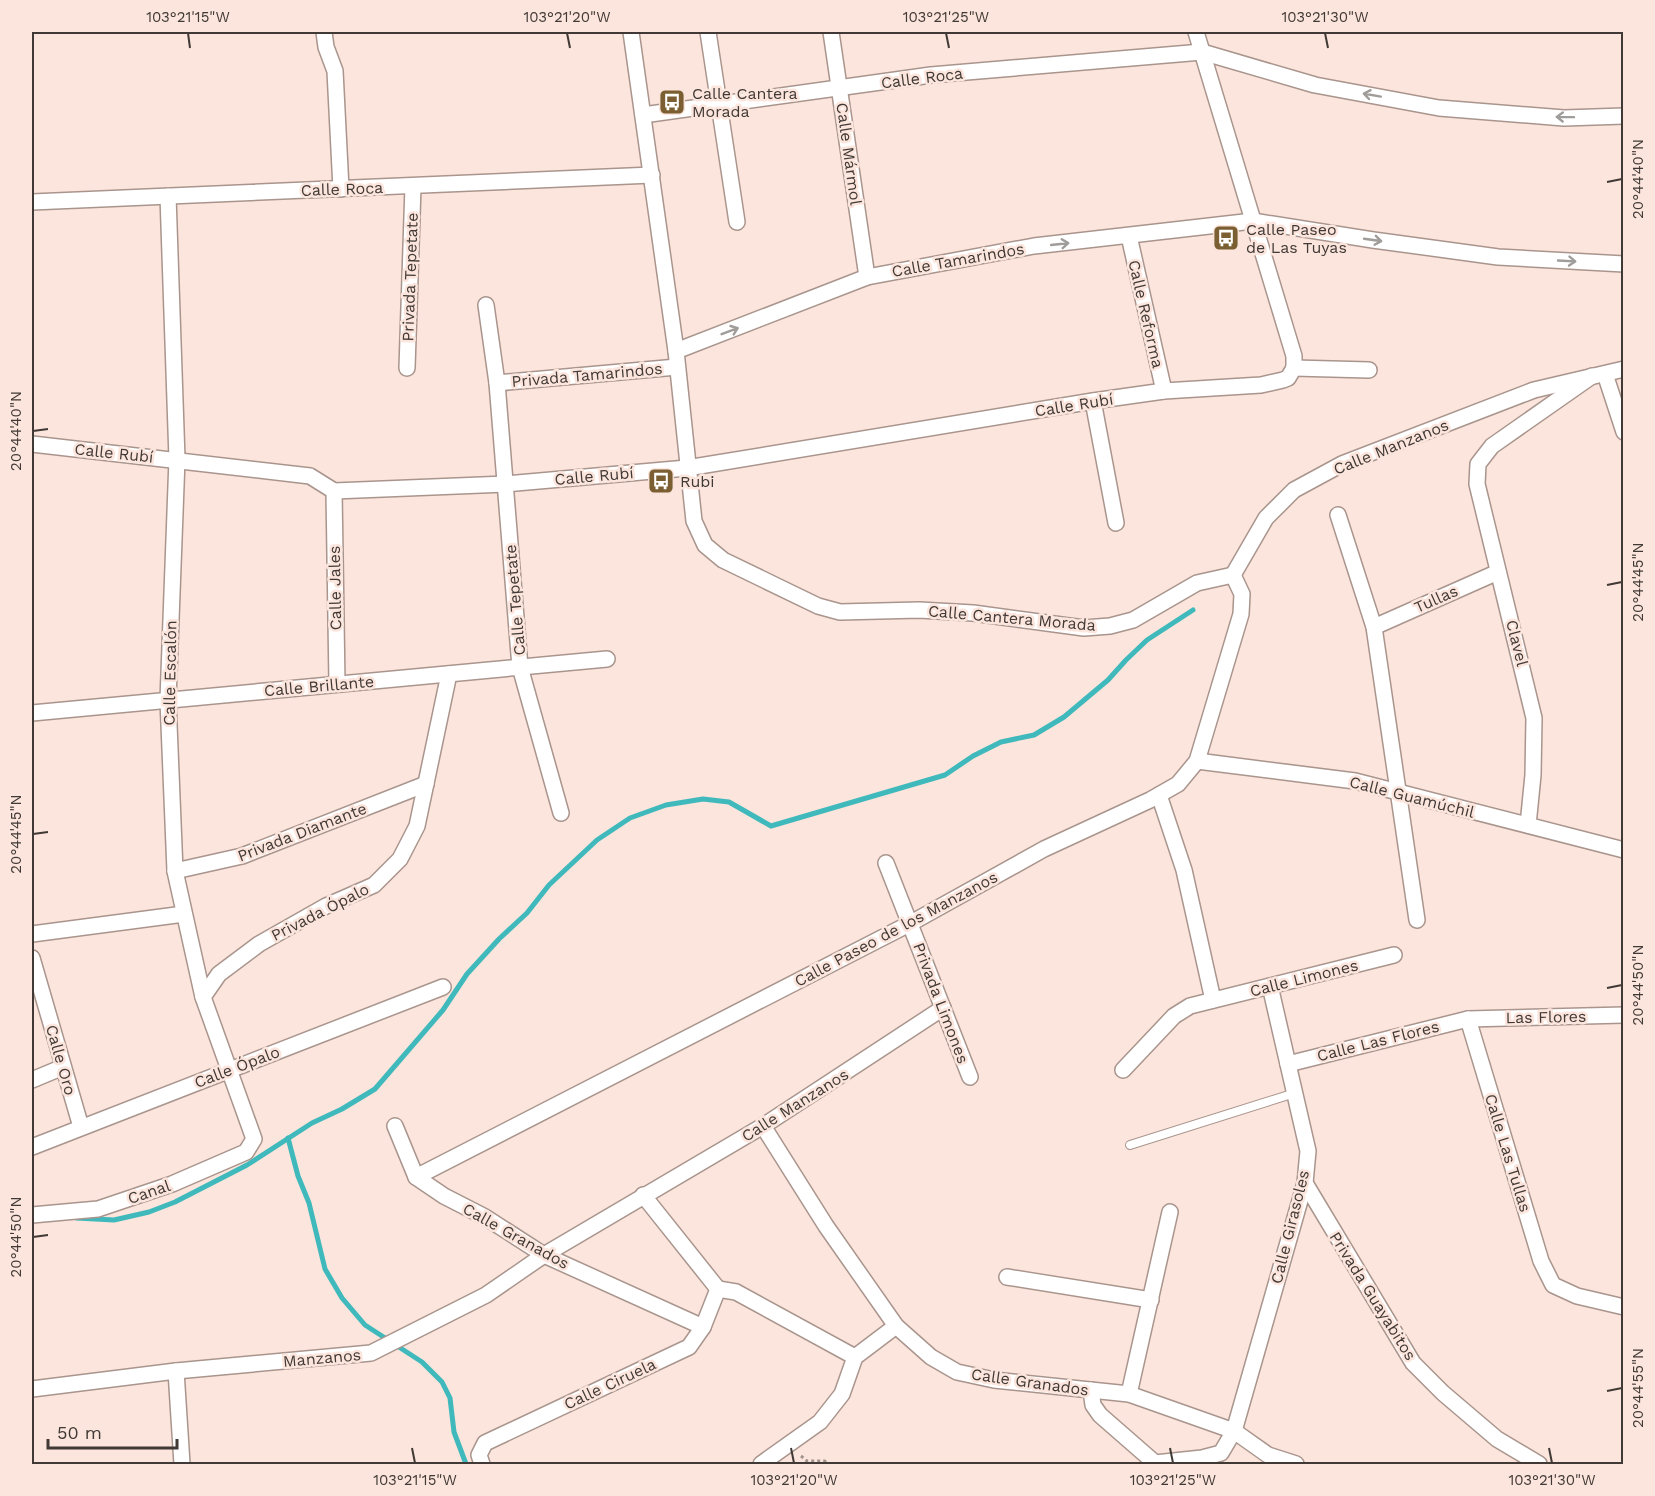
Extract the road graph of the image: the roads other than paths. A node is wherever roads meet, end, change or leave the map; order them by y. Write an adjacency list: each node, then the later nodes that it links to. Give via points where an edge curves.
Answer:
1 (324, 32): 13 (street, via 335,71)
2 (631, 32): 9 (street, Calle Cantera Morada)
3 (708, 32): 8 (street)
4 (831, 32): 7 (street, Calle Mármol)
5 (1196, 32): 6 (street)
6 (1202, 52): 7 (street, Calle Roca, via 931,75); 10 (street, one-way to 6, via 1564,118 1439,108 1315,85); 16 (street)
7 (839, 88): 8 (street, Calle Roca); 20 (street, Calle Mármol)
8 (718, 105): 9 (street, Calle Roca); 17 (street)
9 (643, 116): 11 (street, Calle Cantera Morada)
10 (1623, 116)
11 (652, 175): 12 (street, Calle Roca); 22 (street, Calle Cantera Morada)
12 (413, 186): 13 (street, Calle Roca); 23 (street, Privada Tepetate)
13 (341, 189): 14 (street, Calle Roca)
14 (168, 196): 15 (street, Calle Roca); 33 (street, Calle Escalón)
15 (32, 202)
16 (1253, 221): 18 (street, Calle Tamarindos); 19 (street, Calle Tamarindos, one-way to 19, via 1498,257); 24 (street, via 1294,356)
17 (737, 222)
18 (1129, 236): 20 (street, Calle Tamarindos, one-way to 18, via 1035,246); 29 (street, Calle Reforma)
19 (1623, 264)
20 (867, 277): 22 (street, Calle Tamarindos, one-way to 20)
21 (486, 304): 28 (street)
22 (677, 359): 28 (street, Privada Tamarindos); 35 (street, Calle Cantera Morada)
23 (407, 368)
24 (1294, 368): 26 (street); 29 (street, Calle Rubí, via 1288,378 1261,385)
25 (1623, 369): 27 (street, Calle Manzanos)
26 (1369, 370)
27 (1598, 375): 31 (street); 34 (street, Calle Manzanos, via 1492,446); 41 (street, Calle Manzanos, via 1534,390 1342,464 1294,490 1266,519)
28 (497, 383): 36 (street, Calle Tepetate)
29 (1164, 391): 30 (street, Calle Rubí)
30 (1093, 401): 35 (street, Calle Rubí); 39 (street)
31 (1623, 432)
32 (32, 444): 33 (street, Calle Rubí)
33 (177, 459): 37 (street, Calle Rubí, via 310,476); 47 (street, Calle Escalón)
34 (1478, 464): 40 (street, Clavel, via 1477,484)
35 (687, 468): 36 (street, Calle Rubí); 41 (street, Calle Cantera Morada, via 694,522 705,545 723,560 818,606 840,612 919,610 1084,628 1110,626 1133,620 1197,583)
36 (506, 484): 37 (street, Calle Rubí); 44 (street, Calle Tepetate)
37 (334, 491): 46 (street, Calle Jales)
38 (1338, 516): 42 (street)
39 (1116, 523)
40 (1498, 572): 42 (street, Tullas); 54 (street, Clavel, via 1534,718)
41 (1233, 575): 49 (street, Calle Paseo de los Manzanos, via 1242,594 1241,614)
42 (1374, 627): 51 (street)
43 (607, 659): 44 (street, Calle Brillante)
44 (520, 667): 45 (street, Calle Brillante); 53 (street, Calle Tepetate)
45 (449, 674): 46 (street, Calle Brillante); 50 (street, Privada Ópalo)
46 (337, 684): 47 (street, Calle Brillante)
47 (168, 700): 48 (street, Calle Brillante); 57 (street, Calle Escalón)
48 (32, 713)
49 (1197, 761): 51 (street, Calle Guamúchil, via 1355,782); 52 (street, Calle Paseo de los Manzanos, via 1178,784)
50 (426, 784): 57 (street, Privada Diamante, via 242,856); 66 (street, Privada Ópalo, via 417,826 400,859 374,885 326,906 259,944 219,974)
51 (1400, 793): 54 (street, Calle Guamúchil); 59 (street)
52 (1159, 795): 60 (street, Calle Paseo de los Manzanos, via 1044,849); 67 (street, via 1184,870)
53 (561, 813)
54 (1528, 825): 55 (street, Calle Guamúchil)
55 (1623, 850)
56 (886, 863): 60 (street, Privada Limones)
57 (175, 872): 58 (street, Calle Escalón)
58 (184, 914): 61 (street); 66 (street, Calle Escalón)
59 (1417, 920)
60 (911, 923): 68 (street, Privada Limones); 84 (street, Calle Paseo de los Manzanos)
61 (32, 934)
62 (1395, 955): 64 (street, Calle Limones)
63 (32, 958): 72 (street, Calle Oro)
64 (1270, 986): 67 (street, Calle Limones); 71 (street, Calle Girasoles)
65 (443, 987): 74 (street, Calle Ópalo)
66 (203, 997): 74 (street, Calle Escalón)
67 (1213, 1000): 73 (street, via 1190,1006 1174,1016)
68 (943, 1008): 75 (street, Privada Limones); 79 (street, Calle Manzanos)
69 (1623, 1015): 70 (street, Las Flores)
70 (1468, 1019): 71 (street, Calle Las Flores); 93 (street, Calle Las Tullas, via 1541,1261 1553,1285 1577,1296)
71 (1288, 1064): 77 (street, Calle Girasoles)
72 (63, 1067): 76 (street); 80 (street, Calle Oro)
73 (1123, 1070)
74 (229, 1071): 80 (street, Calle Ópalo); 81 (street, Calle Escalón)
75 (969, 1077)
76 (32, 1080)
77 (1295, 1093): 82 (lane); 85 (street, Calle Girasoles, via 1308,1151)
78 (395, 1125): 84 (street)
79 (763, 1126): 86 (street, Calle Manzanos); 94 (street, Calle Granados)
80 (81, 1128): 83 (street, Calle Ópalo)
81 (254, 1139): 88 (street, Canal, via 246,1152 172,1184 98,1209)
82 (1130, 1145)
83 (32, 1147)
84 (416, 1177): 89 (street, Calle Granados)
85 (1305, 1183): 101 (street, Calle Girasoles); 107 (street, Privada Guayabitos, via 1413,1363 1497,1439)
86 (642, 1196): 89 (street, Manzanos); 91 (street)
87 (1170, 1212): 92 (street)
88 (32, 1215)
89 (544, 1255): 95 (street, Calle Granados); 97 (street, Manzanos, via 486,1295 370,1353)
90 (1007, 1277): 92 (street)
91 (718, 1289): 95 (street, Calle Ciruela); 96 (street, via 736,1292)
92 (1151, 1300): 100 (street)
93 (1623, 1307)
94 (896, 1326): 96 (street); 99 (street, Calle Granados, via 931,1357 957,1372 994,1380)
95 (703, 1327): 102 (street, Calle Ciruela, via 689,1347 485,1443)
96 (855, 1357): 104 (street, via 842,1394 820,1422)
97 (176, 1371): 98 (street, Manzanos); 103 (street)
98 (32, 1389)
99 (1091, 1390): 100 (street, Calle Granados); 105 (street, via 1093,1405 1100,1415)
100 (1130, 1394): 101 (street, Calle Granados)
101 (1234, 1431): 105 (street, via 1221,1453); 106 (street, Calle Granados, via 1268,1455)
102 (480, 1460)
103 (182, 1464)
104 (761, 1464)
105 (1155, 1464)
106 (1296, 1464)
107 (1539, 1464)

